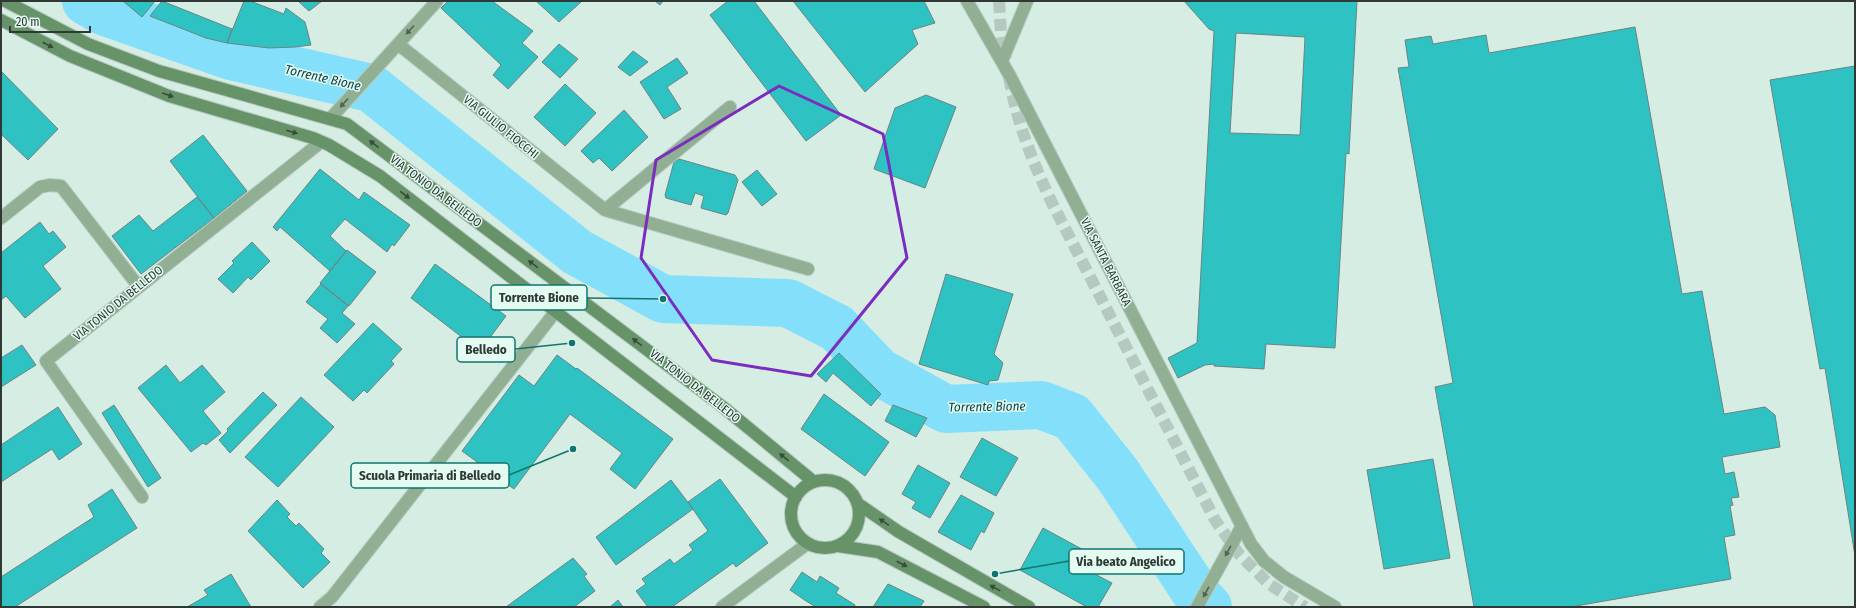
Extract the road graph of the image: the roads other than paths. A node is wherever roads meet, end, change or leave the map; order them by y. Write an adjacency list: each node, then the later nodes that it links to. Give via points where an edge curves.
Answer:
1 (5, 1): 9 (main road, VIA TONIO DA BELLEDO, via 88,44 159,71)
2 (437, 1): 6 (street, one-way to 6)
3 (967, 1): 7 (street, VIA SANTA BARBARA)
4 (1027, 1): 7 (street)
5 (1, 20): 10 (main road, VIA TONIO DA BELLEDO, one-way to 10, via 70,56 169,96)
6 (398, 44): 9 (street, one-way to 9); 11 (street, VIA GIULIO FIOCCHI)
7 (1002, 61): 20 (street, VIA SANTA BARBARA)
8 (730, 107): 11 (street)
9 (330, 119): 16 (main road, VIA TONIO DA BELLEDO, one-way to 9, via 723,407 347,124)
10 (321, 142): 14 (street, VIA TONIO DA BELLEDO); 15 (main road, VIA TONIO DA BELLEDO, one-way to 15, via 380,176)
11 (605, 210): 13 (street, VIA GIULIO FIOCCHI)
12 (1, 218): 14 (street, via 40,187 50,184 61,186)
13 (808, 268)
14 (138, 287): 17 (street, VIA TONIO DA BELLEDO, via 46,360)
15 (556, 311): 18 (main road, VIA TONIO DA BELLEDO); 23 (street, via 332,597)
16 (814, 482): 18 (main road); 19 (main road, via 837,482 847,488)
17 (142, 497)
18 (796, 497): 21 (main road, via 792,506 793,528)
19 (857, 503): 22 (main road, via 859,520 855,531 848,540); 26 (main road, one-way to 19, via 898,532)
20 (1242, 526): 27 (street, one-way to 27); 28 (street, VIA SANTA BARBARA, via 1264,561 1284,577)
21 (807, 544): 22 (main road, via 828,549); 24 (street)
22 (838, 546): 25 (main road, one-way to 25, via 878,552)
23 (320, 607)
24 (722, 607)
25 (984, 607)
26 (1030, 607)
27 (1197, 607)
28 (1335, 607)

